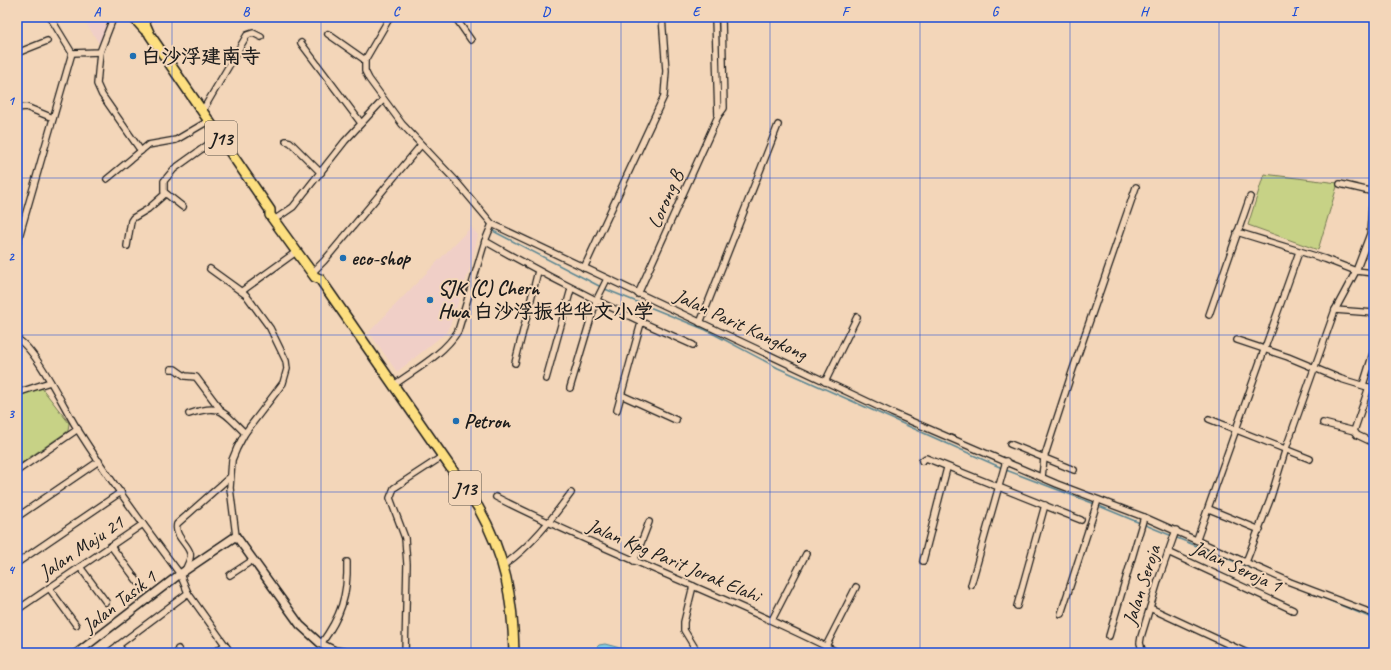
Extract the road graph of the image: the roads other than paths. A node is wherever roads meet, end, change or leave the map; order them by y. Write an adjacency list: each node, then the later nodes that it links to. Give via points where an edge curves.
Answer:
1 (50, 17): 18 (street)
2 (111, 17): 16 (street, via 112,21)
3 (133, 17): 11 (main road, J13)
4 (142, 17): 11 (main road, J13)
5 (390, 17): 19 (street)
6 (455, 17): 13 (street)
7 (662, 17): 51 (street, via 666,71 664,96)
8 (715, 17): 20 (street)
9 (722, 17): 21 (street, Lorong B)
10 (328, 34): 19 (street)
11 (150, 35): 24 (main road, J13)
12 (261, 37): 24 (street, via 253,33 247,35)
13 (471, 40)
14 (47, 41): 17 (street)
15 (301, 43): 28 (street)
16 (100, 52): 18 (street); 33 (street, via 97,84)
17 (17, 53)
18 (72, 53): 26 (street)
19 (365, 60): 22 (street, via 365,71)
20 (718, 89): 21 (street); 25 (street)
21 (725, 89): 25 (street, Lorong B, via 724,108)
22 (382, 100): 28 (street); 32 (street)
23 (17, 108): 26 (street, via 26,107)
24 (203, 110): 27 (main road, J13)
25 (718, 116): 60 (street, Lorong B)
26 (53, 118): 47 (street)
27 (210, 120): 30 (main road, J13); 33 (street, via 176,140 148,145)
28 (360, 123): 34 (street)
29 (778, 124): 67 (street)
30 (220, 136): 39 (street, via 174,169 164,181 162,187); 42 (main road, J13, via 270,210 274,211)
31 (286, 141): 34 (street)
32 (421, 145): 43 (street); 53 (street)
33 (141, 151): 35 (street)
34 (321, 173): 42 (street, via 293,207)
35 (107, 179)
36 (1340, 184): 38 (street)
37 (1136, 187): 98 (street)
38 (1373, 192): 45 (street)
39 (165, 194): 41 (street); 48 (street, via 133,218)
40 (1250, 197): 44 (street)
41 (182, 207)
42 (276, 219): 49 (main road, J13); 53 (main road, J13)
43 (492, 224): 46 (street); 51 (street, Jalan Parit Kangkong)
44 (1237, 232): 50 (street); 64 (street)
45 (1372, 234): 55 (street)
46 (485, 241): 54 (street); 79 (street, via 454,339)
47 (17, 244)
48 (127, 246)
49 (296, 252): 53 (main road, J13); 59 (street)
50 (1299, 252): 55 (street, via 1325,259); 71 (street)
51 (584, 268): 57 (street, Jalan Parit Kangkong)
52 (210, 269): 59 (street)
53 (314, 271): 79 (main road, J13, via 315,277 320,279)
54 (538, 271): 58 (street); 73 (street)
55 (1356, 272): 56 (street); 62 (street)
56 (1374, 273)
57 (606, 282): 60 (street, Jalan Parit Kangkong); 61 (street)
58 (570, 289): 61 (street); 76 (street)
59 (242, 291): 93 (street, via 270,328 286,361 287,369 283,383)
60 (638, 294): 67 (street, Jalan Parit Kangkong)
61 (596, 301): 66 (street); 81 (street)
62 (1336, 310): 63 (street); 75 (street)
63 (1374, 313)
64 (1209, 315)
65 (857, 317): 78 (street)
66 (641, 323): 70 (street); 83 (street)
67 (700, 323): 78 (street, Jalan Parit Kangkong)
68 (19, 340): 77 (street)
69 (1237, 340): 71 (street)
70 (693, 345)
71 (1265, 349): 75 (street); 91 (street)
72 (1374, 350): 80 (street)
73 (515, 363)
74 (171, 369): 84 (street, via 185,376 196,377)
75 (1315, 369): 80 (street); 96 (street)
76 (546, 379)
77 (50, 382): 82 (street); 90 (street)
78 (825, 382): 102 (street, Jalan Parit Kangkong)
79 (394, 385): 97 (main road, J13)
80 (1368, 387): 92 (street)
81 (570, 388)
82 (17, 393)
83 (621, 395): 85 (street); 88 (street)
84 (220, 409): 86 (street, via 206,409); 93 (street)
85 (617, 410)
86 (189, 414)
87 (1209, 419): 91 (street)
88 (676, 420)
89 (1323, 423): 92 (street)
90 (78, 429): 100 (street); 105 (street)
91 (1235, 429): 96 (street); 114 (street)
92 (1354, 432): 94 (street)
93 (245, 433): 106 (street, via 237,448)
94 (1374, 443)
95 (1010, 444): 98 (street)
96 (1286, 448): 99 (street); 121 (street)
97 (444, 456): 134 (main road, J13, via 487,522); 165 (street, via 398,485 390,498 405,538)
98 (1044, 458): 104 (street); 107 (street)
99 (1310, 459)
100 (99, 461): 109 (street); 115 (street)
101 (922, 461): 103 (street, via 926,458)
102 (1005, 463): 107 (street, Jalan Parit Kangkong); 108 (street)
103 (947, 468): 108 (street); 130 (street)
104 (1074, 470)
105 (17, 471)
106 (230, 477): 123 (street); 136 (street, via 177,524 177,532 190,553 190,560)
107 (1042, 477): 112 (street, Jalan Parit Kangkong)
108 (998, 488): 113 (street); 139 (street)
109 (120, 492): 119 (street); 133 (street)
110 (571, 493): 120 (street)
111 (496, 496): 120 (street, Jalan Kpg Parit Jorak Elahi)
112 (1097, 504): 117 (street, Jalan Parit Kangkong); 149 (street)
113 (1045, 505): 116 (street); 145 (street)
114 (1209, 509): 121 (street); 124 (street)
115 (17, 517)
116 (1081, 520)
117 (1143, 521): 122 (street, Jalan Parit Kangkong); 153 (street)
118 (649, 522): 129 (street)
119 (143, 524): 125 (street, Jalan Maju 21); 136 (street)
120 (549, 524): 129 (street, Jalan Kpg Parit Jorak Elahi); 134 (street, via 520,554)
121 (1260, 530): 132 (street)
122 (1174, 535): 124 (street, Jalan Parit Kangkong); 126 (street, Jalan Seroja)
123 (236, 536): 128 (street); 136 (street, Jalan Tasik 1)
124 (1197, 540): 132 (street, Jalan Parit Kangkong)
125 (112, 546): 135 (street, Jalan Maju 21); 138 (street)
126 (1168, 552): 146 (street, Jalan Seroja); 148 (street, Jalan Seroja 1)
127 (806, 554): 151 (street)
128 (253, 560): 137 (street); 154 (street, via 300,625)
129 (634, 561): 140 (street, Jalan Kpg Parit Jorak Elahi)
130 (923, 561)
131 (347, 562): 154 (street, via 348,581 343,606)
132 (1246, 562): 150 (street, Jalan Parit Kangkong, via 1324,596)
133 (17, 563)
134 (504, 565): 166 (main road, J13, via 510,593)
135 (80, 567): 142 (street, Jalan Maju 21); 144 (street)
136 (182, 572): 143 (street); 159 (street, Jalan Tasik 1)
137 (230, 574)
138 (138, 582)
139 (971, 585)
140 (693, 586): 151 (street, Jalan Kpg Parit Jorak Elahi); 167 (street, via 684,630)
141 (856, 587): 155 (street)
142 (49, 588): 147 (street, Jalan Maju 21); 152 (street)
143 (188, 593): 156 (street); 157 (street)
144 (106, 602)
145 (1017, 606)
146 (1150, 608): 158 (street, Jalan Seroja, via 1141,636); 169 (street)
147 (17, 610)
148 (1293, 610)
149 (1061, 614)
150 (1374, 614)
151 (774, 618): 155 (street, Jalan Kpg Parit Jorak Elahi)
152 (76, 625)
153 (1109, 636)
154 (322, 644): 164 (street, via 335,651)
155 (828, 644): 168 (street, Jalan Kpg Parit Jorak Elahi)
156 (118, 645): 160 (street); 161 (street)
157 (225, 645): 162 (street); 163 (street)
158 (1142, 651)
159 (77, 653)
160 (108, 653)
161 (124, 653)
162 (214, 653)
163 (231, 653)
164 (348, 653)
165 (405, 653)
166 (514, 653)
167 (698, 653)
168 (839, 653)
169 (1247, 653)

